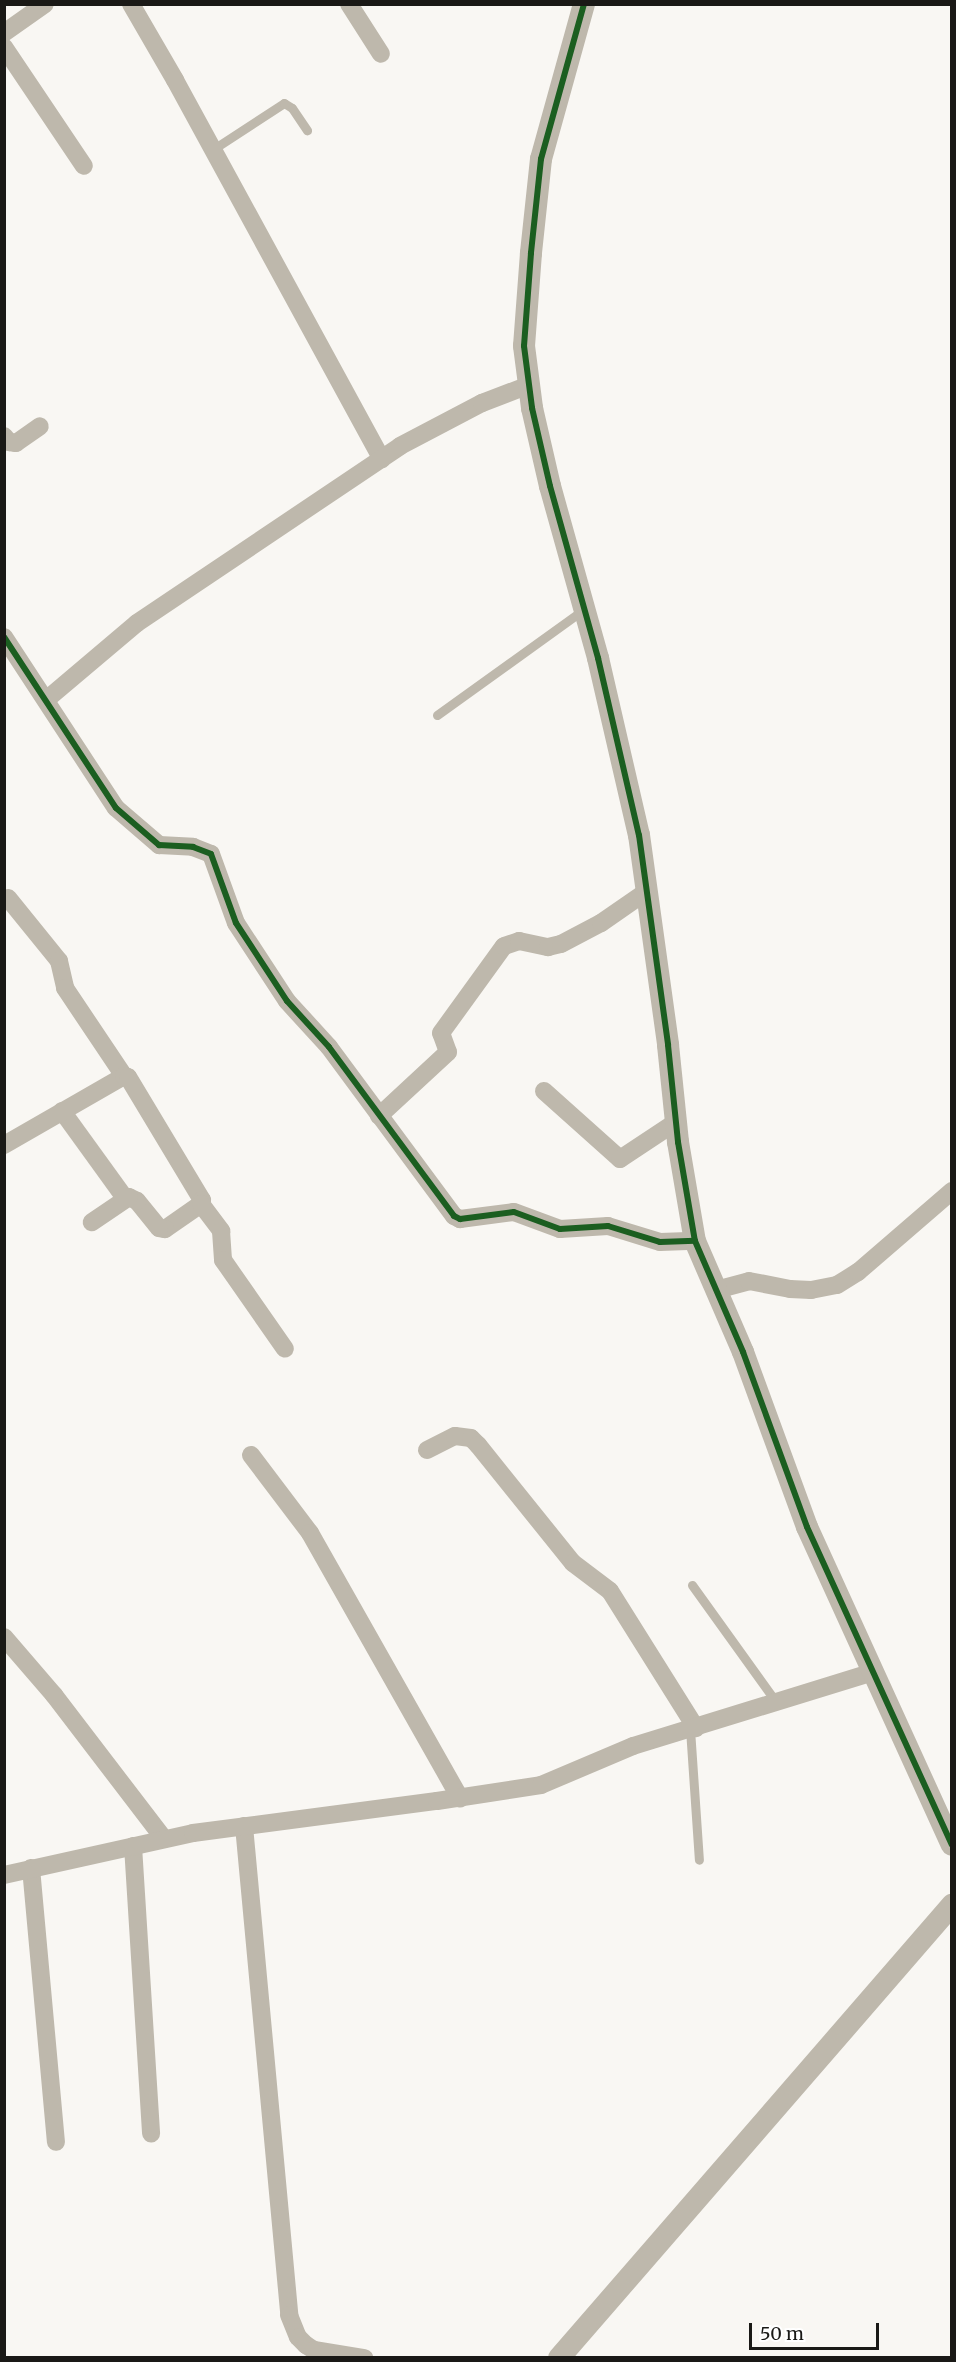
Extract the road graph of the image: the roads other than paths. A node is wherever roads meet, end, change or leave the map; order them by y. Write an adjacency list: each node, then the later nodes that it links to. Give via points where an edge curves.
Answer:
1 (45, 4): 5 (street)
2 (131, 4): 9 (street)
3 (349, 4): 7 (street)
4 (584, 4): 11 (street, via 541,159 524,346)
5 (4, 33)
6 (4, 47): 10 (street)
7 (381, 54)
8 (307, 130): 9 (lane, via 289,104 284,103)
9 (212, 150): 14 (street)
10 (84, 166)
11 (529, 385): 14 (street, via 482,403); 15 (street, via 550,486)
12 (40, 426): 13 (street, via 16,443)
13 (4, 436)
14 (382, 459): 17 (street, via 137,623)
15 (585, 609): 18 (lane); 19 (street, via 623,757)
16 (4, 638): 17 (street)
17 (46, 700): 24 (street, via 116,808 159,845 193,847 211,854 236,923 286,1001 329,1047)
18 (437, 715)
19 (647, 891): 24 (street, via 601,923 561,944 548,947 519,942 504,946 441,1033 448,1052); 25 (street)
20 (8, 898): 21 (street, via 59,961 65,988)
21 (124, 1076): 23 (street); 29 (street, via 130,1080)
22 (544, 1091): 25 (street, via 620,1159)
23 (62, 1111): 26 (street); 28 (street)
24 (379, 1116): 31 (street, via 457,1218 514,1212 560,1229 608,1226 660,1242)
25 (676, 1122): 31 (street)
26 (4, 1145)
27 (951, 1191): 32 (street, via 858,1272 837,1285 811,1290 749,1281)
28 (125, 1198): 29 (street, via 137,1201 162,1230); 30 (street)
29 (201, 1204): 33 (street, via 221,1231 223,1260)
30 (92, 1222)
31 (695, 1240): 32 (street)
32 (716, 1290): 38 (street, via 807,1527)
33 (285, 1348)
34 (427, 1450): 40 (street, via 455,1436 478,1445 573,1563 610,1592)
35 (251, 1455): 41 (street, via 310,1533)
36 (692, 1585): 39 (lane)
37 (4, 1637): 44 (street, via 54,1695)
38 (873, 1672): 39 (street); 42 (street)
39 (776, 1702): 40 (street)
40 (693, 1729): 41 (street, via 633,1746 541,1785); 47 (lane)
41 (460, 1798): 43 (street)
42 (946, 1821): 45 (street)
43 (244, 1826): 44 (street); 53 (street, via 289,2315 297,2337 314,2350)
44 (164, 1839): 46 (street)
45 (951, 1845)
46 (133, 1846): 48 (street); 51 (street)
47 (699, 1860)
48 (31, 1869): 49 (street); 52 (street)
49 (4, 1875)
50 (951, 1905): 54 (street)
51 (151, 2133)
52 (56, 2142)
53 (364, 2358)
54 (559, 2358)

